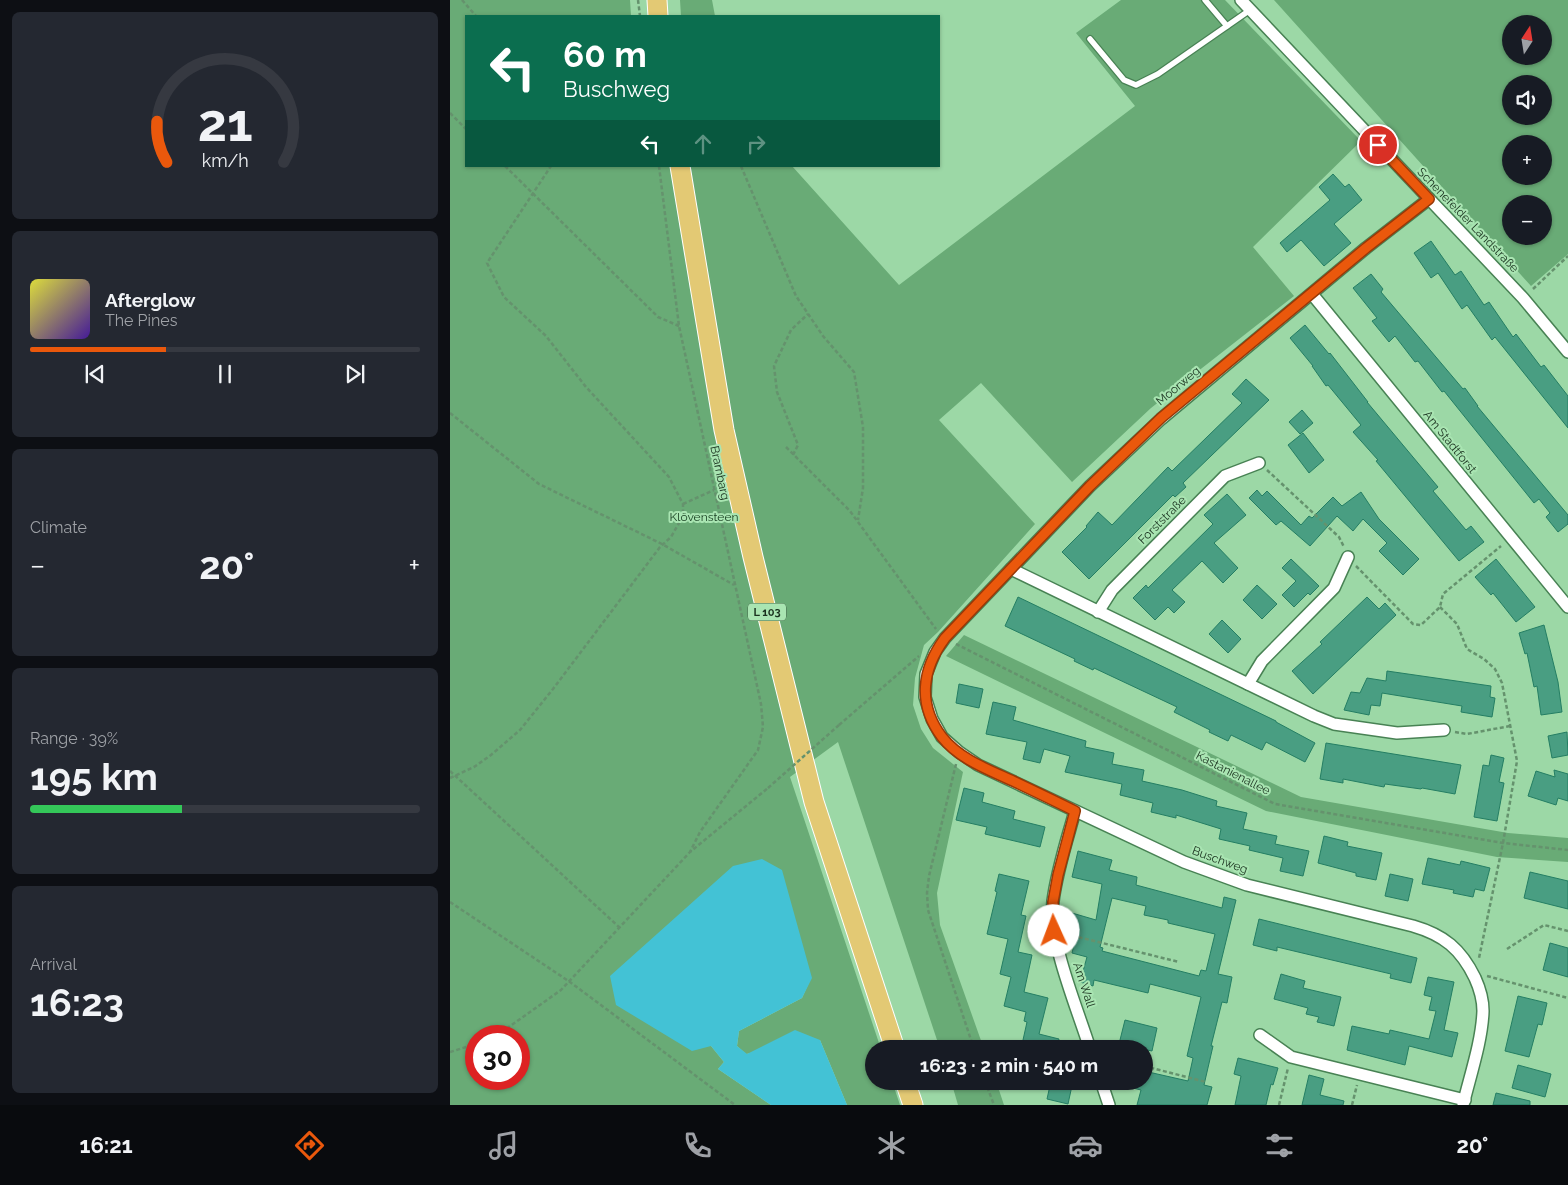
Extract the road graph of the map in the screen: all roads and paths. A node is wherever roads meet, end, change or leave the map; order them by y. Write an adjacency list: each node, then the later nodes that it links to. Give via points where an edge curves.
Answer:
1 (462, 0): 7 (path)
2 (638, 0): 8 (path)
3 (656, 0): 9 (main road)
4 (1205, 0): 10 (lane)
5 (1241, 0): 6 (street, Schenefelder Landstraße)
6 (1250, 10): 10 (lane); 20 (street, Schenefelder Landstraße)
7 (475, 15)
8 (640, 15)
9 (658, 15)
10 (1227, 26): 11 (lane, via 1158,74 1136,85 1124,80)
11 (1090, 39)
12 (450, 113): 13 (path)
13 (465, 128)
14 (505, 167): 19 (path)
15 (550, 167): 19 (path)
16 (659, 167): 25 (path, Brambarg)
17 (680, 167): 70 (main road, L 103, via 724,430 753,557 814,802)
18 (741, 167): 24 (path, via 796,296)
19 (532, 193): 25 (path, via 658,317); 32 (path, via 487,263 504,298 546,336 586,387 669,477)
20 (1429, 199): 22 (street, Moorweg); 23 (street, Schenefelder Landstraße)
21 (1568, 256): 23 (path)
22 (1312, 294): 34 (street, Am Stadtforst); 37 (street, Moorweg, via 1161,418)
23 (1524, 298): 26 (street, Schenefelder Landstraße)
24 (808, 314): 29 (path, via 791,330 774,366 777,392 798,445); 33 (path, via 854,372 863,427 863,488)
25 (679, 326): 31 (path, Brambarg)
26 (1568, 352)
27 (450, 413): 35 (path, via 539,484)
28 (786, 447): 29 (path)
29 (793, 455): 33 (path)
30 (1258, 462): 36 (path, via 1339,537); 41 (street, Forststraße, via 1225,476 1112,590)
31 (714, 490): 32 (path); 38 (path, Brambarg)
32 (683, 504): 35 (path, via 683,516 671,537)
33 (858, 522): 42 (path)
34 (1511, 538): 39 (path, via 1443,594); 40 (street, Am Stadtforst)
35 (662, 544): 38 (path); 49 (path, via 520,730 474,767)
36 (1348, 557): 39 (path, via 1413,624 1421,625); 44 (street, via 1334,588 1262,661)
37 (1011, 569): 41 (street); 42 (street, Moorweg)
38 (735, 586): 54 (path, Brambarg, via 761,704 763,727 758,750 700,832)
39 (1440, 607): 45 (path, via 1457,624 1467,649 1495,669 1502,683)
40 (1568, 607)
41 (1098, 612): 44 (street)
42 (945, 638): 43 (street, Buschweg); 52 (path, Kastanienallee, via 1275,804)
43 (935, 652): 47 (street, Buschweg, via 926,674 925,696 942,737); 54 (path, bridge, via 918,656)
44 (1248, 684): 46 (street, via 1334,724 1397,733)
45 (1510, 726): 46 (path, via 1467,734); 52 (path, via 1517,761)
46 (1444, 730)
47 (959, 752): 51 (street, Buschweg, via 978,765); 71 (path, via 927,893 928,910)
48 (450, 771): 49 (path)
49 (455, 775): 50 (path); 56 (path)
50 (450, 778)
51 (1075, 811): 57 (street, Am Wall, via 1053,902); 65 (street, Buschweg, via 1184,862 1246,885 1430,931 1462,954)
52 (1503, 843): 53 (path, Kastanienallee); 59 (path)
53 (1568, 850)
54 (690, 852): 56 (path)
55 (450, 902): 66 (path)
56 (620, 928): 66 (path)
57 (1054, 931): 62 (path); 72 (street, Am Wall)
58 (1568, 931): 63 (path, via 1544,925)
59 (1485, 932): 60 (path); 65 (path, via 1480,956)
60 (1490, 933)
61 (1085, 934): 62 (path)
62 (1084, 939): 64 (path)
63 (1507, 949)
64 (1179, 962)
65 (1472, 972): 67 (path); 82 (street, Buschweg, via 1480,990 1483,1010)
66 (570, 982): 68 (path); 83 (path)
67 (1568, 998)
68 (511, 1025)
69 (1260, 1035): 75 (street, Buschweg)
70 (892, 1040)
71 (971, 1040)
72 (1087, 1040)
73 (465, 1047): 74 (path)
74 (450, 1052)
75 (1291, 1057): 77 (street, Buschweg); 87 (path)
76 (1153, 1068): 78 (path)
77 (1360, 1074): 82 (street, Buschweg); 88 (path)
78 (1206, 1082)
79 (908, 1090): 84 (main road)
80 (988, 1090): 85 (path)
81 (1104, 1090): 86 (street)
82 (1464, 1102)
83 (736, 1105)
84 (913, 1105)
85 (994, 1105)
86 (1110, 1105)
87 (1279, 1105)
88 (1352, 1105)

